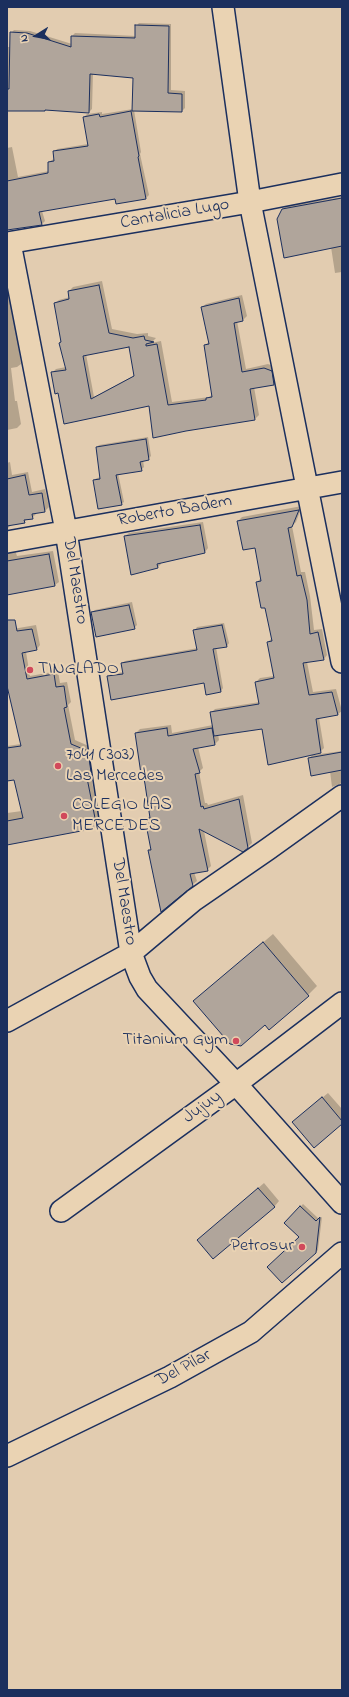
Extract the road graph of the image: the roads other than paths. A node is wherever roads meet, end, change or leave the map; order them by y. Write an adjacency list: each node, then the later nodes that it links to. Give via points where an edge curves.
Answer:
1 (223, 7): 3 (street)
2 (342, 184): 3 (street, Cantalicia Lugo)
3 (250, 202): 4 (street, Cantalicia Lugo); 6 (street)
4 (9, 243): 7 (street, Del Maestro)
5 (342, 482): 6 (street, Roberto Badem)
6 (307, 488): 7 (street, Roberto Badem); 9 (street)
7 (66, 531): 8 (street, Roberto Badem); 11 (street, Del Maestro)
8 (7, 542)
9 (342, 662)
10 (342, 796): 11 (street, via 194,900)
11 (131, 953): 13 (street); 14 (street, Del Maestro, via 147,988)
12 (342, 1003): 14 (street, Jujuy)
13 (7, 1021)
14 (236, 1084): 15 (street, Del Maestro); 16 (street, Jujuy)
15 (342, 1203)
16 (62, 1211)
17 (342, 1253): 18 (street, Del Pilar, via 251,1332 170,1377)
18 (7, 1456)

